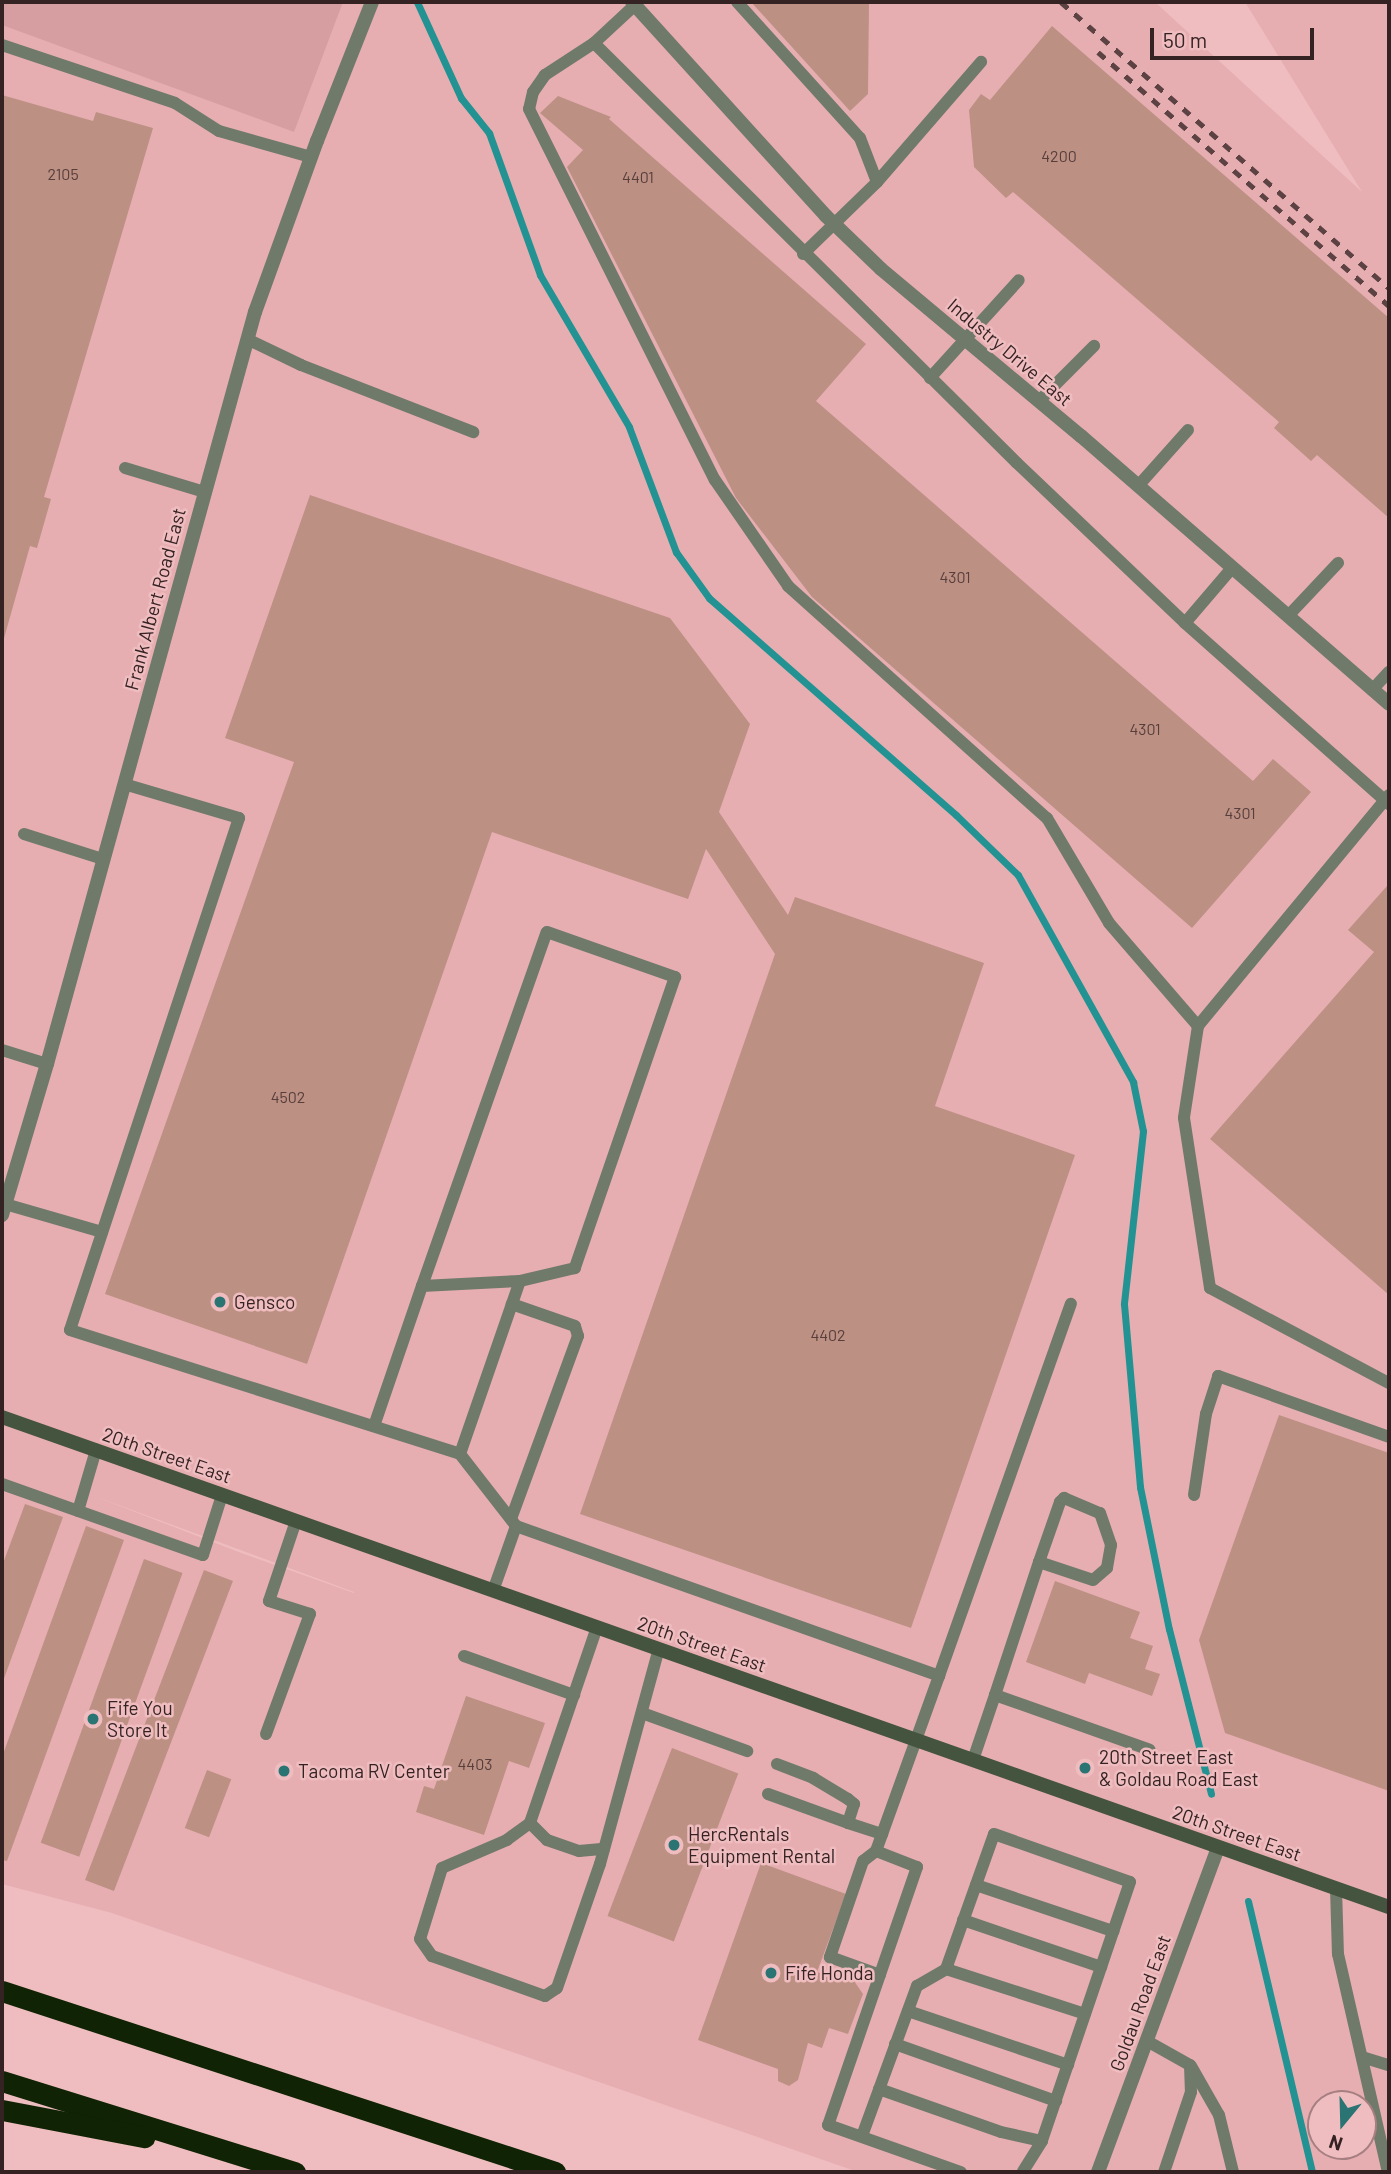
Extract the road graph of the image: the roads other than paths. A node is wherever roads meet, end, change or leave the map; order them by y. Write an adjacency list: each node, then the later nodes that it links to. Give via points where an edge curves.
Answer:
1 (372, 2): 7 (street, Frank Albert Road East)
2 (737, 2): 8 (lane, via 860,138)
3 (634, 3): 4 (lane); 9 (street, Industry Drive East)
4 (594, 43): 10 (lane); 33 (lane, via 545,75 533,92 529,109 715,480 788,586 1047,818 1109,923)
5 (2, 45): 7 (lane, via 175,103 219,131)
6 (981, 62): 8 (lane)
7 (311, 157): 13 (street, Frank Albert Road East)
8 (877, 182): 9 (lane)
9 (835, 224): 10 (lane); 12 (street, Industry Drive East)
10 (803, 254): 15 (lane)
11 (1019, 280): 12 (lane)
12 (964, 338): 15 (lane); 16 (street, Industry Drive East)
13 (247, 339): 18 (lane); 21 (street, Frank Albert Road East)
14 (1094, 346): 16 (lane)
15 (930, 378): 25 (lane)
16 (1039, 401): 20 (street, Industry Drive East)
17 (1188, 430): 20 (lane)
18 (473, 432)
19 (125, 468): 21 (lane)
20 (1138, 486): 23 (street, Industry Drive East)
21 (205, 492): 29 (street, Frank Albert Road East)
22 (1338, 563): 24 (lane)
23 (1232, 568): 24 (street, Industry Drive East); 25 (lane)
24 (1288, 616): 27 (street, Industry Drive East)
25 (1185, 623): 30 (lane)
26 (1389, 672): 27 (lane)
27 (1372, 690): 28 (street, Industry Drive East)
28 (1389, 704)
29 (124, 785): 32 (street, Frank Albert Road East); 37 (lane, via 239,818)
30 (1388, 800): 33 (lane)
31 (24, 834): 32 (lane)
32 (103, 859): 35 (street, Frank Albert Road East)
33 (1198, 1026): 42 (lane, via 1184,1118 1210,1288)
34 (2, 1051): 35 (lane)
35 (47, 1064): 36 (street, Frank Albert Road East)
36 (3, 1210): 37 (lane)
37 (102, 1232): 44 (lane, via 70,1330)
38 (520, 1281): 39 (lane); 39 (lane, via 575,1268 676,977 547,932); 40 (lane)
39 (422, 1286): 44 (lane)
40 (512, 1304): 47 (lane); 53 (lane, via 575,1326 578,1336)
41 (1071, 1304): 59 (lane)
42 (1389, 1383)
43 (2, 1417): 46 (main road, 20th Street East)
44 (374, 1426): 47 (lane)
45 (1389, 1437): 50 (lane, via 1218,1376 1206,1414)
46 (96, 1450): 49 (main road, 20th Street East); 51 (lane)
47 (460, 1454): 53 (lane)
48 (2, 1484): 51 (lane)
49 (222, 1495): 51 (lane, via 203,1555); 52 (main road, 20th Street East)
50 (1194, 1495)
51 (78, 1511)
52 (296, 1521): 55 (main road, 20th Street East); 63 (lane, via 269,1601 310,1614)
53 (513, 1522): 55 (lane); 59 (lane)
54 (1039, 1562): 54 (lane, via 1064,1498 1100,1513 1111,1545 1107,1569 1093,1580); 61 (lane)
55 (493, 1591): 56 (main road, 20th Street East)
56 (597, 1628): 57 (main road, 20th Street East); 60 (lane)
57 (659, 1649): 62 (lane); 64 (main road, 20th Street East)
58 (464, 1656): 60 (lane)
59 (939, 1676): 64 (lane)
60 (574, 1695): 70 (lane)
61 (995, 1696): 65 (lane); 67 (lane)
62 (642, 1713): 66 (lane); 74 (lane)
63 (266, 1734)
64 (917, 1740): 67 (main road, 20th Street East); 72 (lane)
65 (1150, 1750)
66 (747, 1751)
67 (973, 1760): 73 (main road, 20th Street East)
68 (776, 1764): 71 (lane, via 813,1778 848,1799 854,1804)
69 (768, 1794): 71 (lane)
70 (530, 1823): 74 (lane, via 547,1840 579,1851); 74 (lane, via 507,1840 442,1868 420,1939 432,1956 545,1996 557,1988)
71 (848, 1823): 72 (lane)
72 (882, 1835): 75 (lane)
73 (1218, 1847): 77 (main road, 20th Street East); 87 (street, Goldau Road East)
74 (604, 1849)
75 (876, 1851): 83 (lane, via 917,1867); 83 (lane, via 863,1861 830,1957)
76 (976, 1885): 79 (lane); 80 (lane); 80 (lane, via 994,1834 1130,1882)
77 (1336, 1888): 78 (main road, 20th Street East); 89 (lane, via 1338,1954)
78 (1389, 1907)
79 (963, 1920): 81 (lane); 82 (lane)
80 (1114, 1931): 81 (lane)
81 (1101, 1967): 86 (lane)
82 (946, 1969): 85 (lane, via 917,1986); 86 (lane)
83 (880, 1975): 97 (lane, via 828,2125)
84 (2, 1991): 101 (highway)
85 (908, 2011): 88 (lane); 91 (lane)
86 (1085, 2014): 91 (lane)
87 (1147, 2041): 92 (lane); 104 (street, Goldau Road East)
88 (895, 2044): 94 (lane); 95 (lane)
89 (1362, 2057): 90 (lane); 107 (lane)
90 (1389, 2064)
91 (1068, 2065): 95 (lane)
92 (1190, 2065): 105 (lane, via 1191,2092); 106 (lane, via 1219,2115)
93 (2, 2081): 99 (highway)
94 (879, 2089): 97 (lane); 98 (lane, via 1000,2132)
95 (1056, 2101): 98 (lane)
96 (2, 2110): 99 (highway)
97 (862, 2136): 102 (lane)
98 (1042, 2141): 103 (lane)
99 (250, 2157): 100 (highway)
100 (295, 2172)
101 (555, 2172)
102 (961, 2172)
103 (1023, 2172)
104 (1098, 2172)
105 (1164, 2172)
106 (1233, 2172)
107 (1388, 2172)

